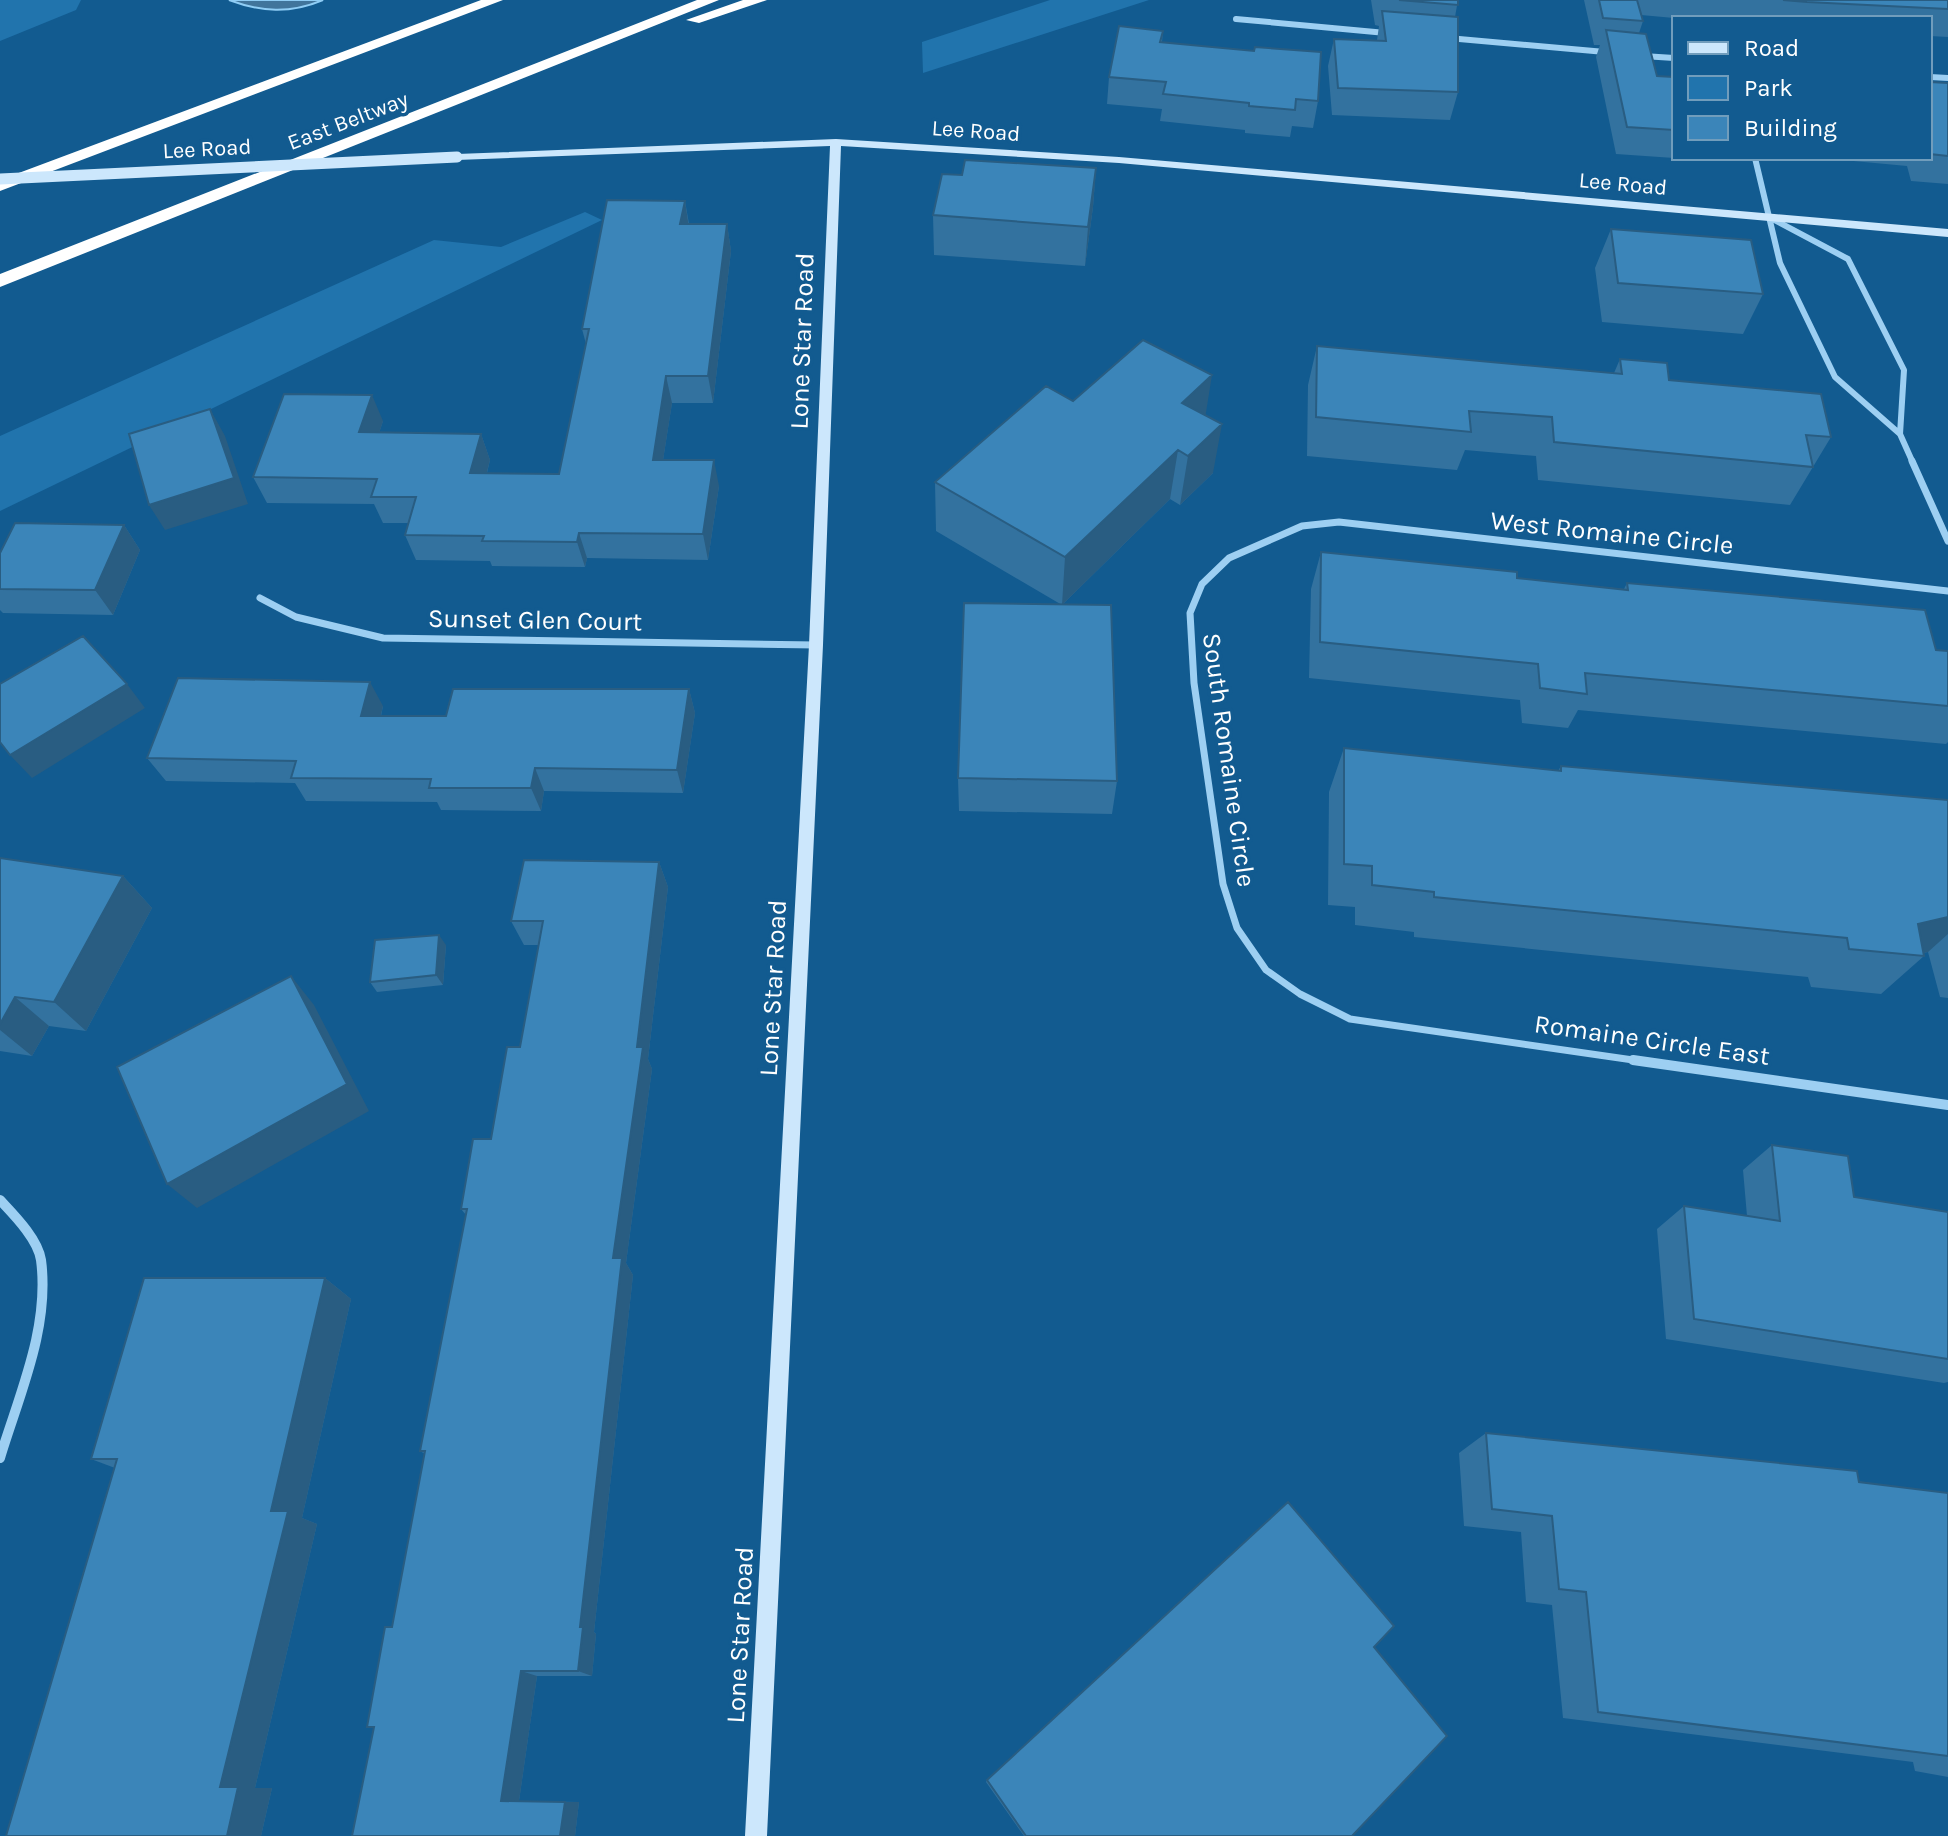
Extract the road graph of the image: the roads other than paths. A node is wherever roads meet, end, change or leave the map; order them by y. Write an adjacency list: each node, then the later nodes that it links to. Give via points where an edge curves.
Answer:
1 (495, 0): 14 (highway)
2 (711, 0): 9 (highway, East Beltway)
3 (759, 0): 9 (highway)
4 (1236, 19): 5 (street)
5 (1392, 33)
6 (1439, 37): 7 (street)
7 (1611, 53)
8 (1627, 54): 10 (street)
9 (569, 57): 17 (highway, East Beltway)
10 (1672, 58)
11 (836, 142): 13 (street, Lee Road, bridge); 15 (street, Lee Road, via 1119,160); 23 (street, Lone Star Road)
12 (1755, 160): 15 (street)
13 (0, 179)
14 (0, 186)
15 (1768, 216): 16 (street, Lee Road); 18 (street, via 1780,263 1835,377); 18 (street, via 1848,259 1904,370)
16 (1948, 233)
17 (0, 281)
18 (1900, 434): 20 (street)
19 (1273, 535): 21 (street, West Romaine Circle, via 1339,522); 24 (street, South Romaine Circle, via 1229,558 1202,584 1190,613 1194,683 1223,884 1237,928 1266,970)
20 (1948, 541)
21 (1948, 591)
22 (260, 598): 23 (street, Sunset Glen Court, via 296,617 383,638)
23 (816, 645): 28 (street, Lone Star Road)
24 (1350, 1019): 25 (street, Romaine Circle East)
25 (1948, 1105)
26 (0, 1200): 27 (street, via 41,1258 38,1336)
27 (0, 1458)
28 (756, 1836)

